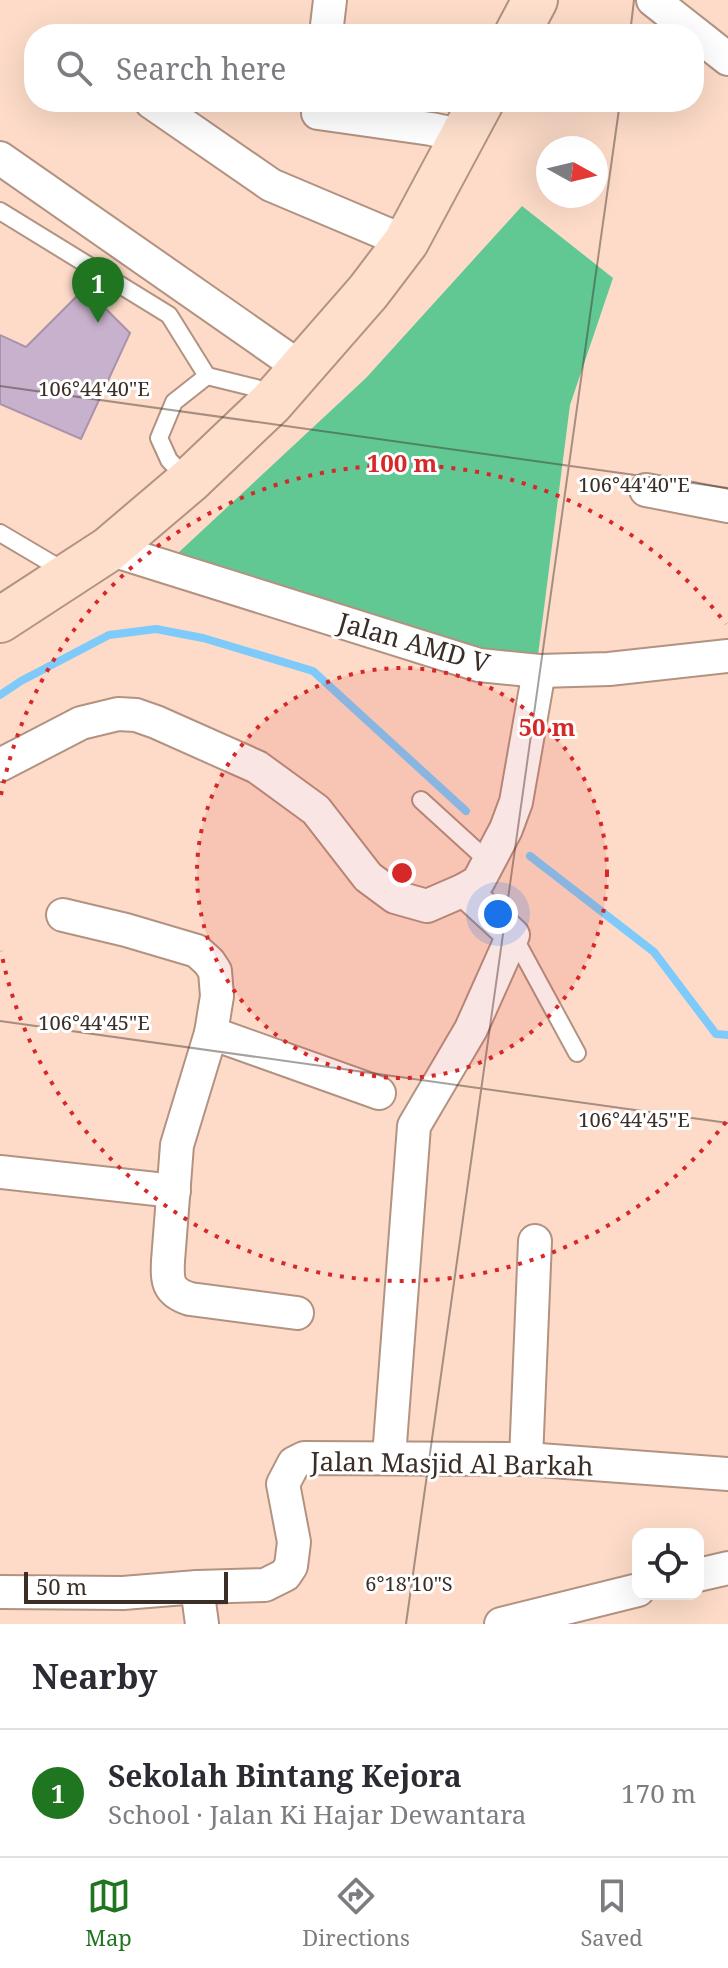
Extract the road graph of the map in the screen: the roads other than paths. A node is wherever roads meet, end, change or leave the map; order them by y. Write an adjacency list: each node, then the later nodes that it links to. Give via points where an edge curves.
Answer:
1 (330, 0): 4 (street)
2 (535, 0): 5 (main road)
3 (653, 0): 6 (street)
4 (327, 24)
5 (522, 24)
6 (684, 24)
7 (704, 40): 8 (street)
8 (728, 59)
9 (165, 112): 14 (street, via 271,185)
10 (340, 112): 11 (street, via 431,129)
11 (472, 119): 14 (main road)
12 (0, 158): 15 (street)
13 (0, 211): 16 (lane, via 169,315)
14 (406, 242): 15 (main road)
15 (301, 368): 17 (main road)
16 (207, 376): 17 (lane, via 256,388); 18 (lane, via 174,402 159,438 169,460)
17 (271, 403): 18 (main road)
18 (189, 481): 22 (main road)
19 (646, 490): 20 (street)
20 (728, 506)
21 (0, 533): 23 (lane)
22 (109, 549): 23 (main road); 26 (street, Jalan AMD V, via 479,665)
23 (71, 575): 24 (main road)
24 (0, 620)
25 (728, 656): 26 (street, Jalan AMD V)
26 (539, 671): 29 (street, via 516,802)
27 (0, 765): 30 (street, via 81,723 136,715 257,767 316,810 368,877 395,897 427,906)
28 (421, 800): 29 (lane)
29 (489, 862): 30 (street, via 478,882)
30 (464, 890): 32 (street)
31 (63, 915): 33 (street, via 197,951 215,971)
32 (513, 935): 34 (lane); 40 (street, via 471,1029 414,1126)
33 (211, 1033): 35 (street); 37 (street, via 177,1145)
34 (577, 1053)
35 (379, 1093)
36 (0, 1172): 37 (street)
37 (174, 1191): 39 (street, via 171,1289 190,1299)
38 (535, 1241): 41 (street)
39 (297, 1313)
40 (389, 1457): 41 (street, Jalan Masjid Al Barkah); 45 (street, Jalan Masjid Al Barkah, via 304,1458 294,1463 283,1484 294,1542 285,1575 265,1585)
41 (526, 1459): 42 (street, Jalan Masjid Al Barkah)
42 (728, 1474)
43 (728, 1568): 44 (street)
44 (704, 1574)
45 (197, 1587): 47 (street, Jalan Masjid Al Barkah, via 123,1593); 48 (street)
46 (632, 1591): 49 (street)
47 (0, 1592)
48 (202, 1624)
49 (501, 1624)

